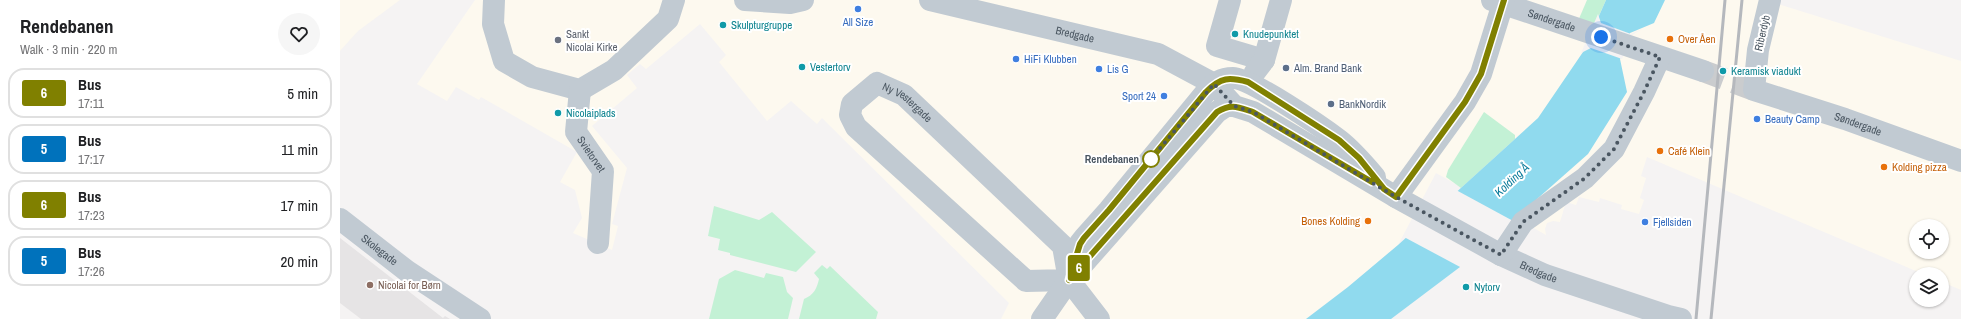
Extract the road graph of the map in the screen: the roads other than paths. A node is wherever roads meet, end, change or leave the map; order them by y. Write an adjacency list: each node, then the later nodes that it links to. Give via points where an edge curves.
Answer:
1 (494, 0): 15 (street, via 493,24 504,61 532,77)
2 (674, 0): 15 (street, via 668,19 663,24 614,70)
3 (745, 0): 4 (street, via 790,3)
4 (803, 0)
5 (930, 0): 14 (street, Bredgade, via 1158,54)
6 (1230, 0): 11 (street, via 1217,46)
7 (1280, 0): 11 (street)
8 (1500, 1): 10 (street, Søndergade); 19 (street, via 1481,74 1465,102)
9 (1770, 1): 16 (street, Riberdyb, via 1758,50)
10 (1660, 57): 12 (street, Søndergade); 22 (street, via 1614,149 1585,178 1523,222)
11 (1264, 60): 13 (street)
12 (1703, 72)
13 (1248, 82): 14 (street, Bredgade, via 1234,78 1219,80); 19 (street, Bredgade, via 1339,140)
14 (1214, 84): 17 (street, Bredgade); 23 (street, via 1084,238)
15 (580, 90): 21 (street, Svietorvet, via 576,132 603,171)
16 (1754, 90): 18 (street, Søndergade, via 1845,119)
17 (1234, 106): 19 (street, Bredgade, via 1253,112); 23 (street, via 1226,106 1217,112)
18 (1961, 161)
19 (1390, 193): 22 (street, Bredgade)
20 (340, 219): 24 (street, Skolegade, via 407,272)
21 (598, 243)
22 (1494, 252): 27 (street, Bredgade, via 1545,275)
23 (1069, 280): 23 (street, Ny Vestergade, via 1063,246 904,95 877,83 852,104 850,115 856,127 1026,281); 25 (street); 26 (street)
24 (480, 319)
25 (1042, 319)
26 (1099, 319)
27 (1681, 319)

